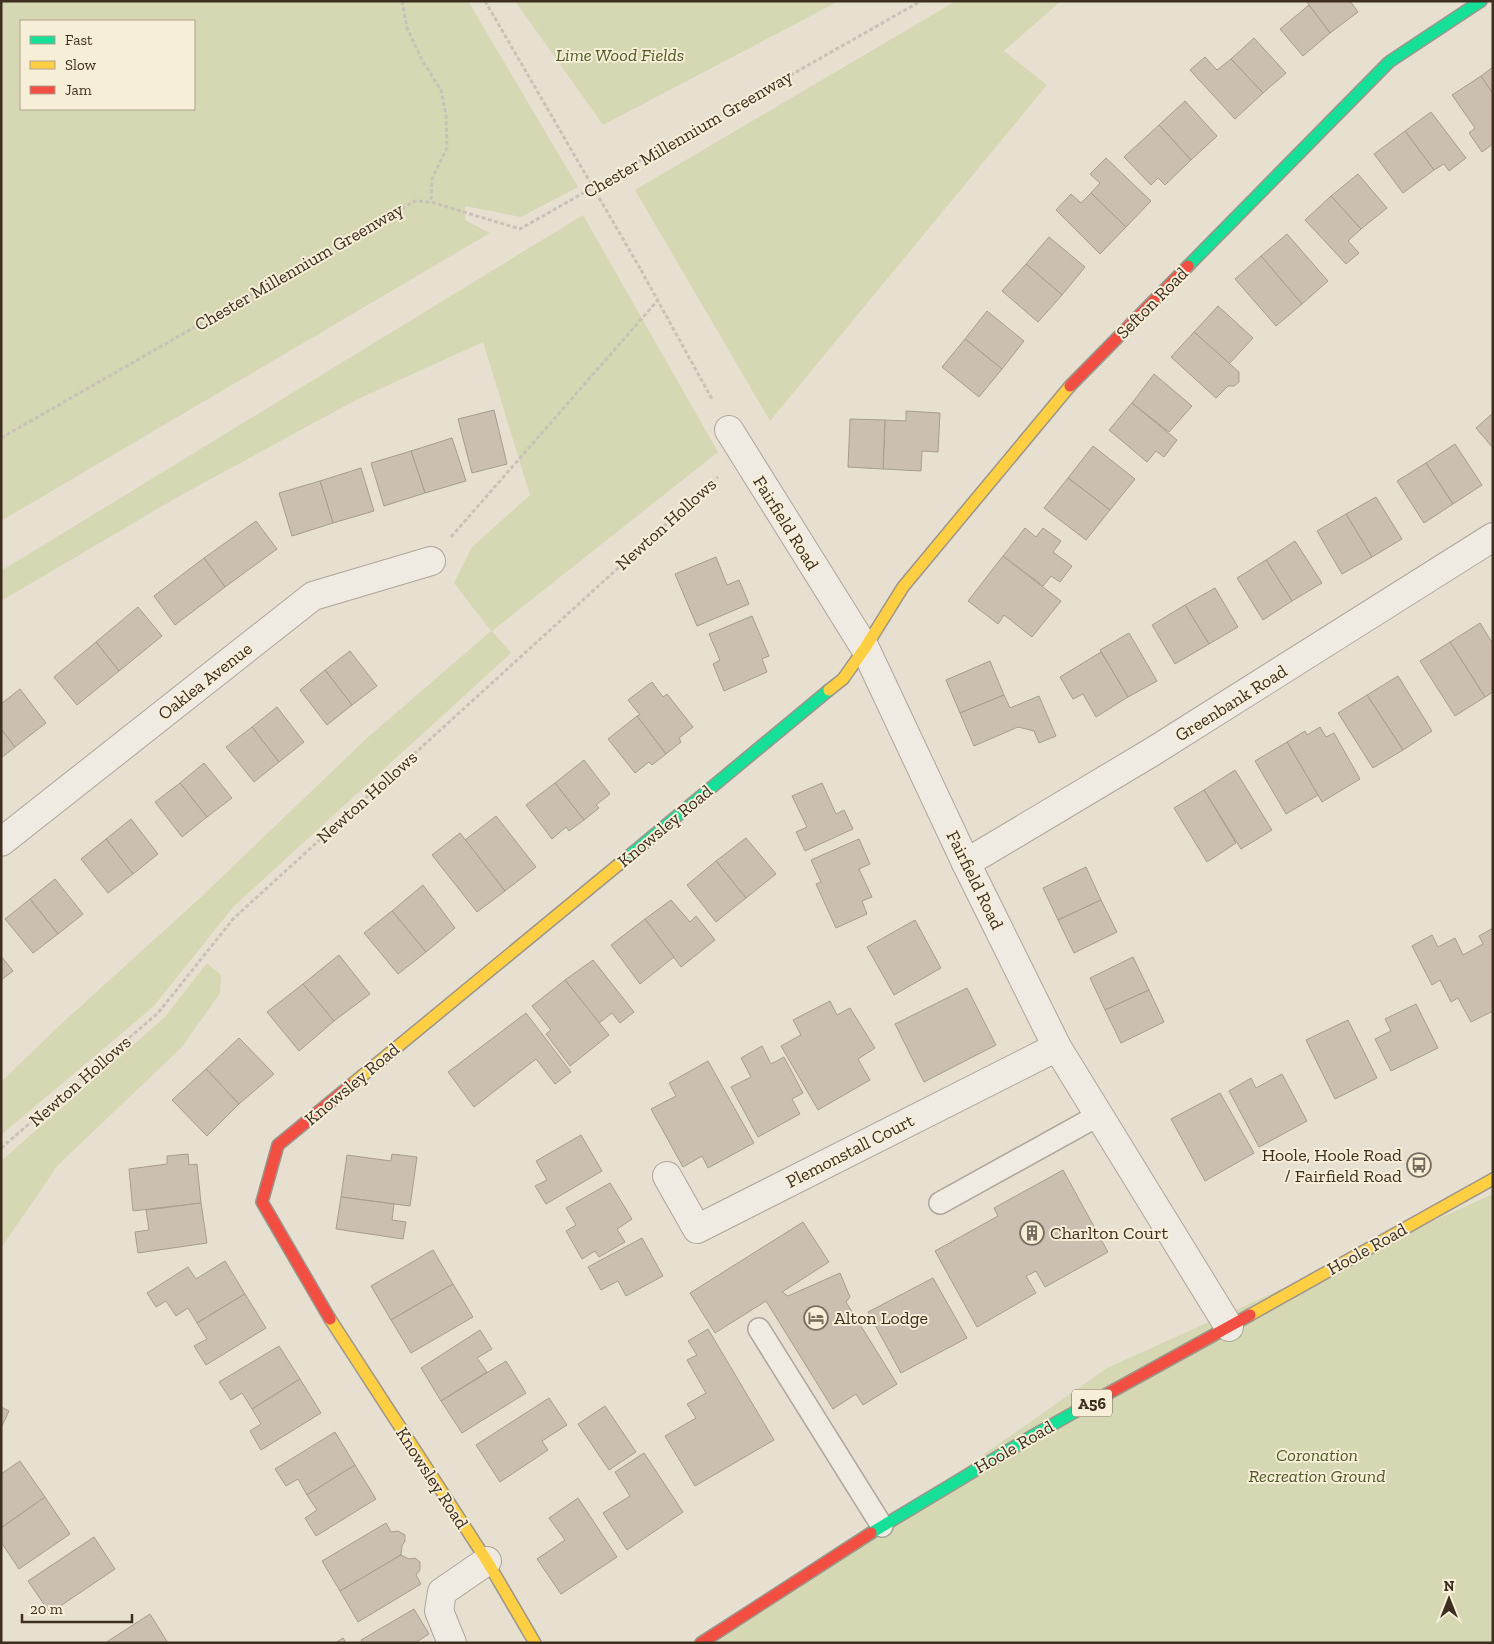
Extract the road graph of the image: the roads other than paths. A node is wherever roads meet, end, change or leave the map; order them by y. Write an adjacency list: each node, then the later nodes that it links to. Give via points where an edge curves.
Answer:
1 (1481, 1): 5 (main road, Sefton Road, via 1389,62 1070,387 903,586)
2 (729, 430): 5 (street, Fairfield Road)
3 (1493, 537): 7 (street, Greenbank Road, via 1152,752)
4 (431, 561): 6 (street, Oaklea Avenue, via 313,596)
5 (865, 648): 7 (street, Fairfield Road); 16 (main road, Knowsley Road, via 842,679 278,1145 262,1202 338,1333)
6 (1, 842)
7 (966, 864): 8 (street, Fairfield Road)
8 (1057, 1047): 9 (street, Fairfield Road); 10 (street, Plemonstall Court, via 697,1228)
9 (1098, 1115): 12 (lane); 13 (street, Fairfield Road)
10 (667, 1176)
11 (1493, 1179): 13 (main road, Hoole Road / A56)
12 (940, 1203)
13 (1229, 1327): 15 (main road, Hoole Road / A56, via 1034,1435)
14 (759, 1329): 15 (lane)
15 (882, 1526): 19 (main road, Hoole Road / A56)
16 (486, 1560): 17 (street, via 442,1592 439,1611); 18 (main road, Knowsley Road)
17 (452, 1643)
18 (535, 1643)
19 (701, 1643)

